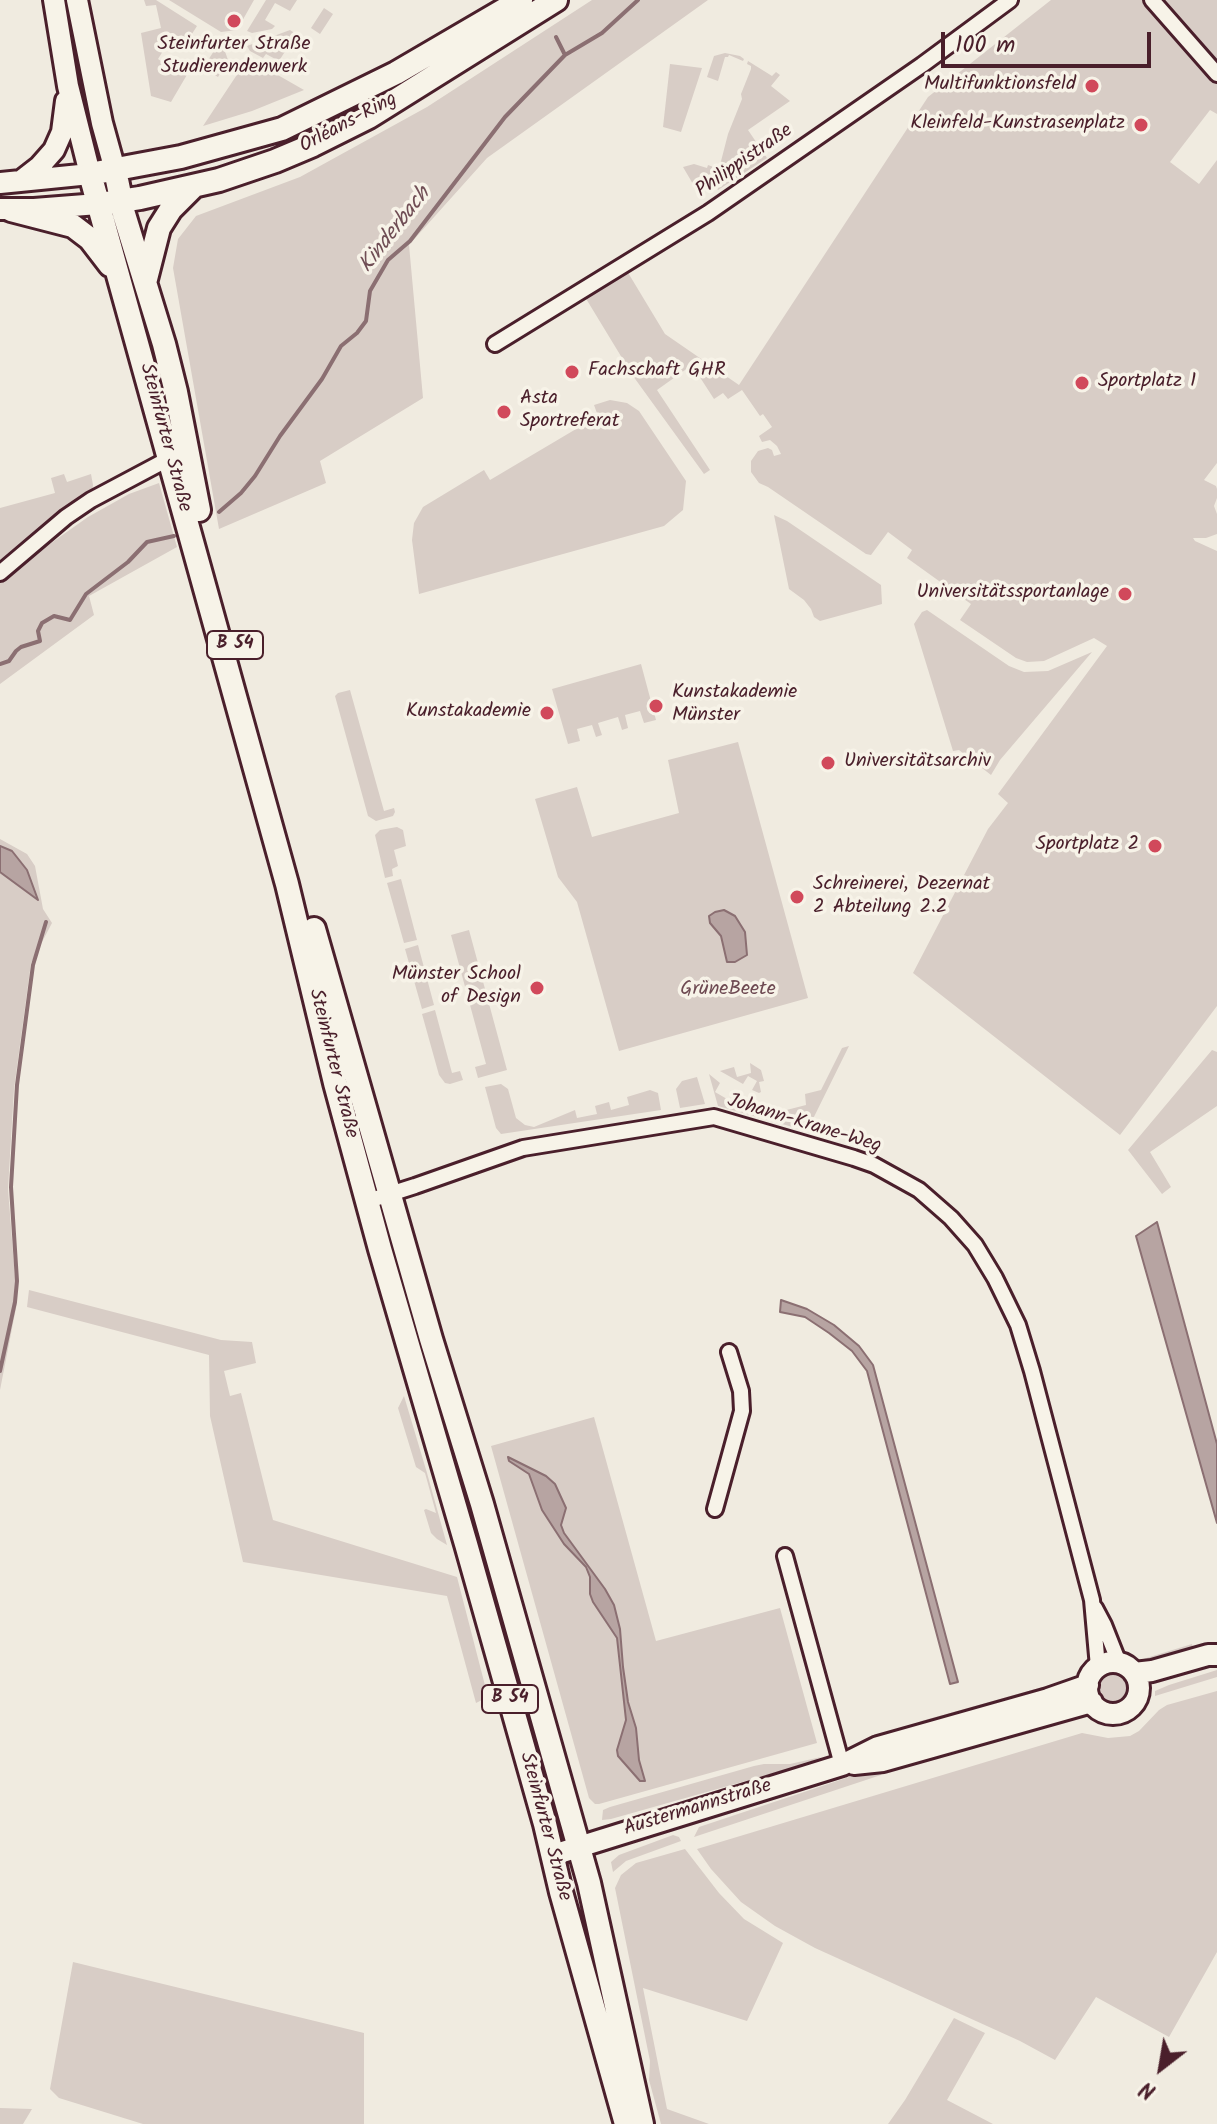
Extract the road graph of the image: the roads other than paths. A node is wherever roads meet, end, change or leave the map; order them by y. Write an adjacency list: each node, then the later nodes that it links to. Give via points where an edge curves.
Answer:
1 (54, 0): 8 (main road, Steinfurter Straße)
2 (77, 0): 9 (main road, Steinfurter Straße)
3 (521, 0): 9 (main road, Orléans-Ring, via 396,73 290,126)
4 (556, 0): 12 (main road, Orléans-Ring, via 369,117 275,161)
5 (1010, 0): 18 (street, Philippistraße, via 708,213)
6 (1152, 0): 7 (street)
7 (1217, 74)
8 (68, 86): 10 (main road, Steinfurter Straße); 11 (main road, via 57,144 46,160)
9 (115, 170): 10 (main road, Orléans-Ring); 13 (main road, Steinfurter Straße)
10 (90, 174): 11 (main road); 14 (main road, Steinfurter Straße / B 54)
11 (10, 182)
12 (192, 187): 13 (main road, Orléans-Ring); 17 (main road, via 159,228)
13 (121, 201): 14 (main road, Orléans-Ring); 17 (main road, Steinfurter Straße)
14 (98, 204): 15 (main road); 16 (main road, Steinfurter Straße / B 54)
15 (5, 209): 16 (main road, via 73,226 102,253)
16 (119, 280): 19 (main road, Steinfurter Straße / B 54)
17 (145, 281): 21 (main road, Steinfurter Straße / B 54, via 176,392 206,539)
18 (495, 344)
19 (170, 458): 20 (street, via 91,500); 22 (main road, Steinfurter Straße / B 54)
20 (0, 573)
21 (390, 1194): 22 (street, Johann-Krane-Weg); 28 (street, Johann-Krane-Weg, via 523,1148 714,1117 854,1158 919,1190 975,1245 1014,1314 1093,1605 1104,1625); 31 (main road, Steinfurter Straße / B 54)
22 (368, 1201): 32 (main road, Steinfurter Straße / B 54)
23 (729, 1352): 24 (street, via 743,1400)
24 (715, 1509)
25 (785, 1556): 30 (street)
26 (1217, 1655): 28 (main road, Austermannstraße)
27 (1217, 1663): 29 (main road, Austermannstraße)
28 (1106, 1678): 29 (main road, via 1138,1681); 29 (main road, Austermannstraße, via 1104,1712 1119,1713 1133,1705); 30 (main road, Austermannstraße, via 878,1747)
29 (1138, 1694)
30 (842, 1765): 31 (main road, Austermannstraße)
31 (578, 1847): 32 (main road, Austermannstraße); 34 (main road, Steinfurter Straße / B 54)
32 (553, 1855): 33 (main road, Steinfurter Straße / B 54)
33 (626, 2124)
34 (642, 2124)

